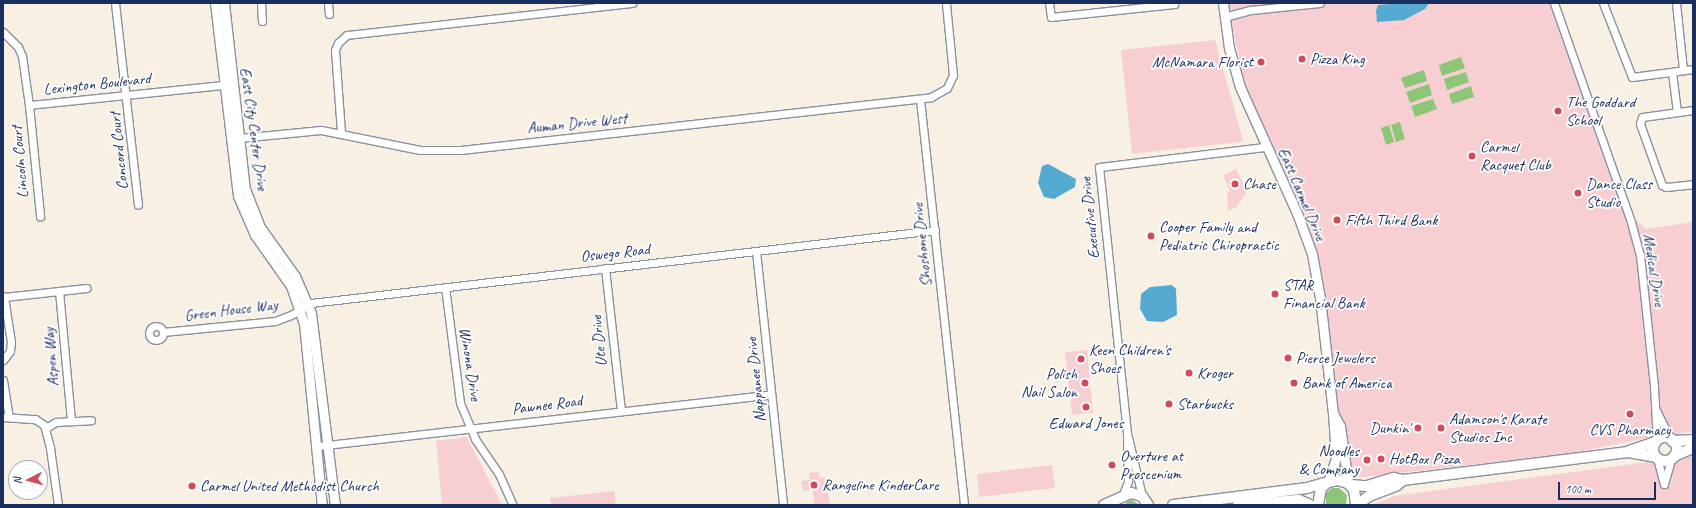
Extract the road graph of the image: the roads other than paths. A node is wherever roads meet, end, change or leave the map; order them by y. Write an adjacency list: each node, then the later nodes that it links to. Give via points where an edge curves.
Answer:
1 (116, 3): 25 (street, Concord Court)
2 (215, 3): 24 (street, East City Center Drive)
3 (224, 3): 31 (street, East City Center Drive)
4 (261, 3): 19 (street)
5 (328, 3): 17 (street)
6 (632, 3): 16 (street)
7 (946, 3): 26 (street, via 953,75 951,83 943,92)
8 (1049, 3): 15 (street, via 1051,17)
9 (1223, 3): 18 (street, East Carmel Drive)
10 (1320, 3): 18 (street, via 1251,10)
11 (1554, 3): 48 (street, Medical Drive, via 1638,247)
12 (1604, 3): 23 (street, via 1630,75)
13 (1676, 3): 22 (street)
14 (1174, 4): 15 (street)
15 (1145, 5)
16 (574, 6): 30 (street, via 347,35 338,43 335,50)
17 (329, 14)
18 (1227, 17): 32 (street, East Carmel Drive, via 1240,87)
19 (262, 21)
20 (3, 32): 27 (street, Lexington Boulevard, via 18,47 22,56)
21 (1693, 69): 22 (street)
22 (1684, 70): 23 (street)
23 (1672, 72): 29 (street)
24 (224, 85): 25 (street, Lexington Boulevard); 43 (street, East City Center Drive, via 235,181 241,206 255,235)
25 (127, 95): 27 (street, Lexington Boulevard); 34 (street, Concord Court)
26 (920, 100): 30 (street, Auman Drive West, via 461,150 420,150); 36 (street, Shoshone Drive)
27 (29, 105): 35 (street, Lincoln Court)
28 (1693, 110): 29 (street)
29 (1677, 112): 33 (street, via 1642,117 1640,124 1662,185)
30 (341, 132): 31 (street, Auman Drive West, via 312,130)
31 (238, 138): 43 (street, East City Center Drive, via 250,206 266,236 295,276)
32 (1266, 147): 50 (street, East Carmel Drive, via 1292,201 1312,254 1320,298); 56 (street, Executive Drive, via 1099,167)
33 (1693, 184)
34 (138, 205)
35 (40, 216)
36 (935, 230): 37 (street, Oswego Road); 75 (street, Shoshone Drive)
37 (756, 251): 38 (street, Oswego Road); 47 (street, Nappanee Drive)
38 (605, 268): 39 (street, Oswego Road); 49 (street, Ute Drive)
39 (445, 287): 43 (street, Oswego Road); 55 (street, Winona Drive, via 457,390)
40 (87, 288): 41 (street)
41 (59, 291): 42 (street); 52 (street, Aspen Way)
42 (4, 296): 45 (street, via 11,342 10,351)
43 (304, 306): 44 (street, Green House Way, via 291,315 275,321); 60 (street, East City Center Drive, via 315,335)
44 (163, 332)
45 (3, 360)
46 (3, 380): 51 (street)
47 (771, 394): 49 (street, Pawnee Road); 74 (street, Nappanee Drive)
48 (1656, 410): 57 (street, Medical Drive); 59 (street, Medical Drive)
49 (621, 411): 55 (street, Pawnee Road)
50 (1332, 413): 66 (street, East Carmel Drive, via 1336,458); 67 (street, East Carmel Drive, via 1340,426)
51 (6, 417): 54 (street, via 29,418 39,421)
52 (71, 420): 53 (street); 54 (street, via 56,422)
53 (92, 420)
54 (46, 428): 70 (street)
55 (470, 428): 60 (street, Pawnee Road); 73 (street, Winona Drive, via 499,474)
56 (1127, 433): 68 (street, Executive Drive, via 1128,481); 69 (street, Executive Drive)
57 (1671, 440): 58 (main road); 59 (main road); 64 (main road, via 1676,446)
58 (1693, 440)
59 (1656, 442): 62 (main road); 63 (main road, via 1653,451)
60 (322, 446): 71 (street, East City Center Drive); 72 (street, East City Center Drive)
61 (1693, 448): 64 (main road)
62 (1628, 452): 63 (main road); 65 (main road)
63 (1656, 458): 64 (main road, via 1664,461); 64 (street, via 1664,484)
64 (1673, 458)
65 (1403, 480): 67 (main road, via 1394,478 1367,486); 82 (main road)
66 (1326, 483): 67 (main road, via 1338,480); 78 (main road, via 1307,488); 81 (main road, via 1318,493)
67 (1350, 484): 82 (main road, via 1356,495)
68 (1120, 499): 69 (main road, via 1131,493); 76 (main road)
69 (1145, 500): 77 (main road)
70 (58, 505)
71 (322, 505)
72 (335, 505)
73 (514, 505)
74 (783, 505)
75 (964, 505)
76 (1104, 505)
77 (1158, 505)
78 (1173, 505)
79 (1238, 505): 80 (main road, via 1299,500)
80 (1310, 505)
81 (1318, 505)
82 (1356, 505)

